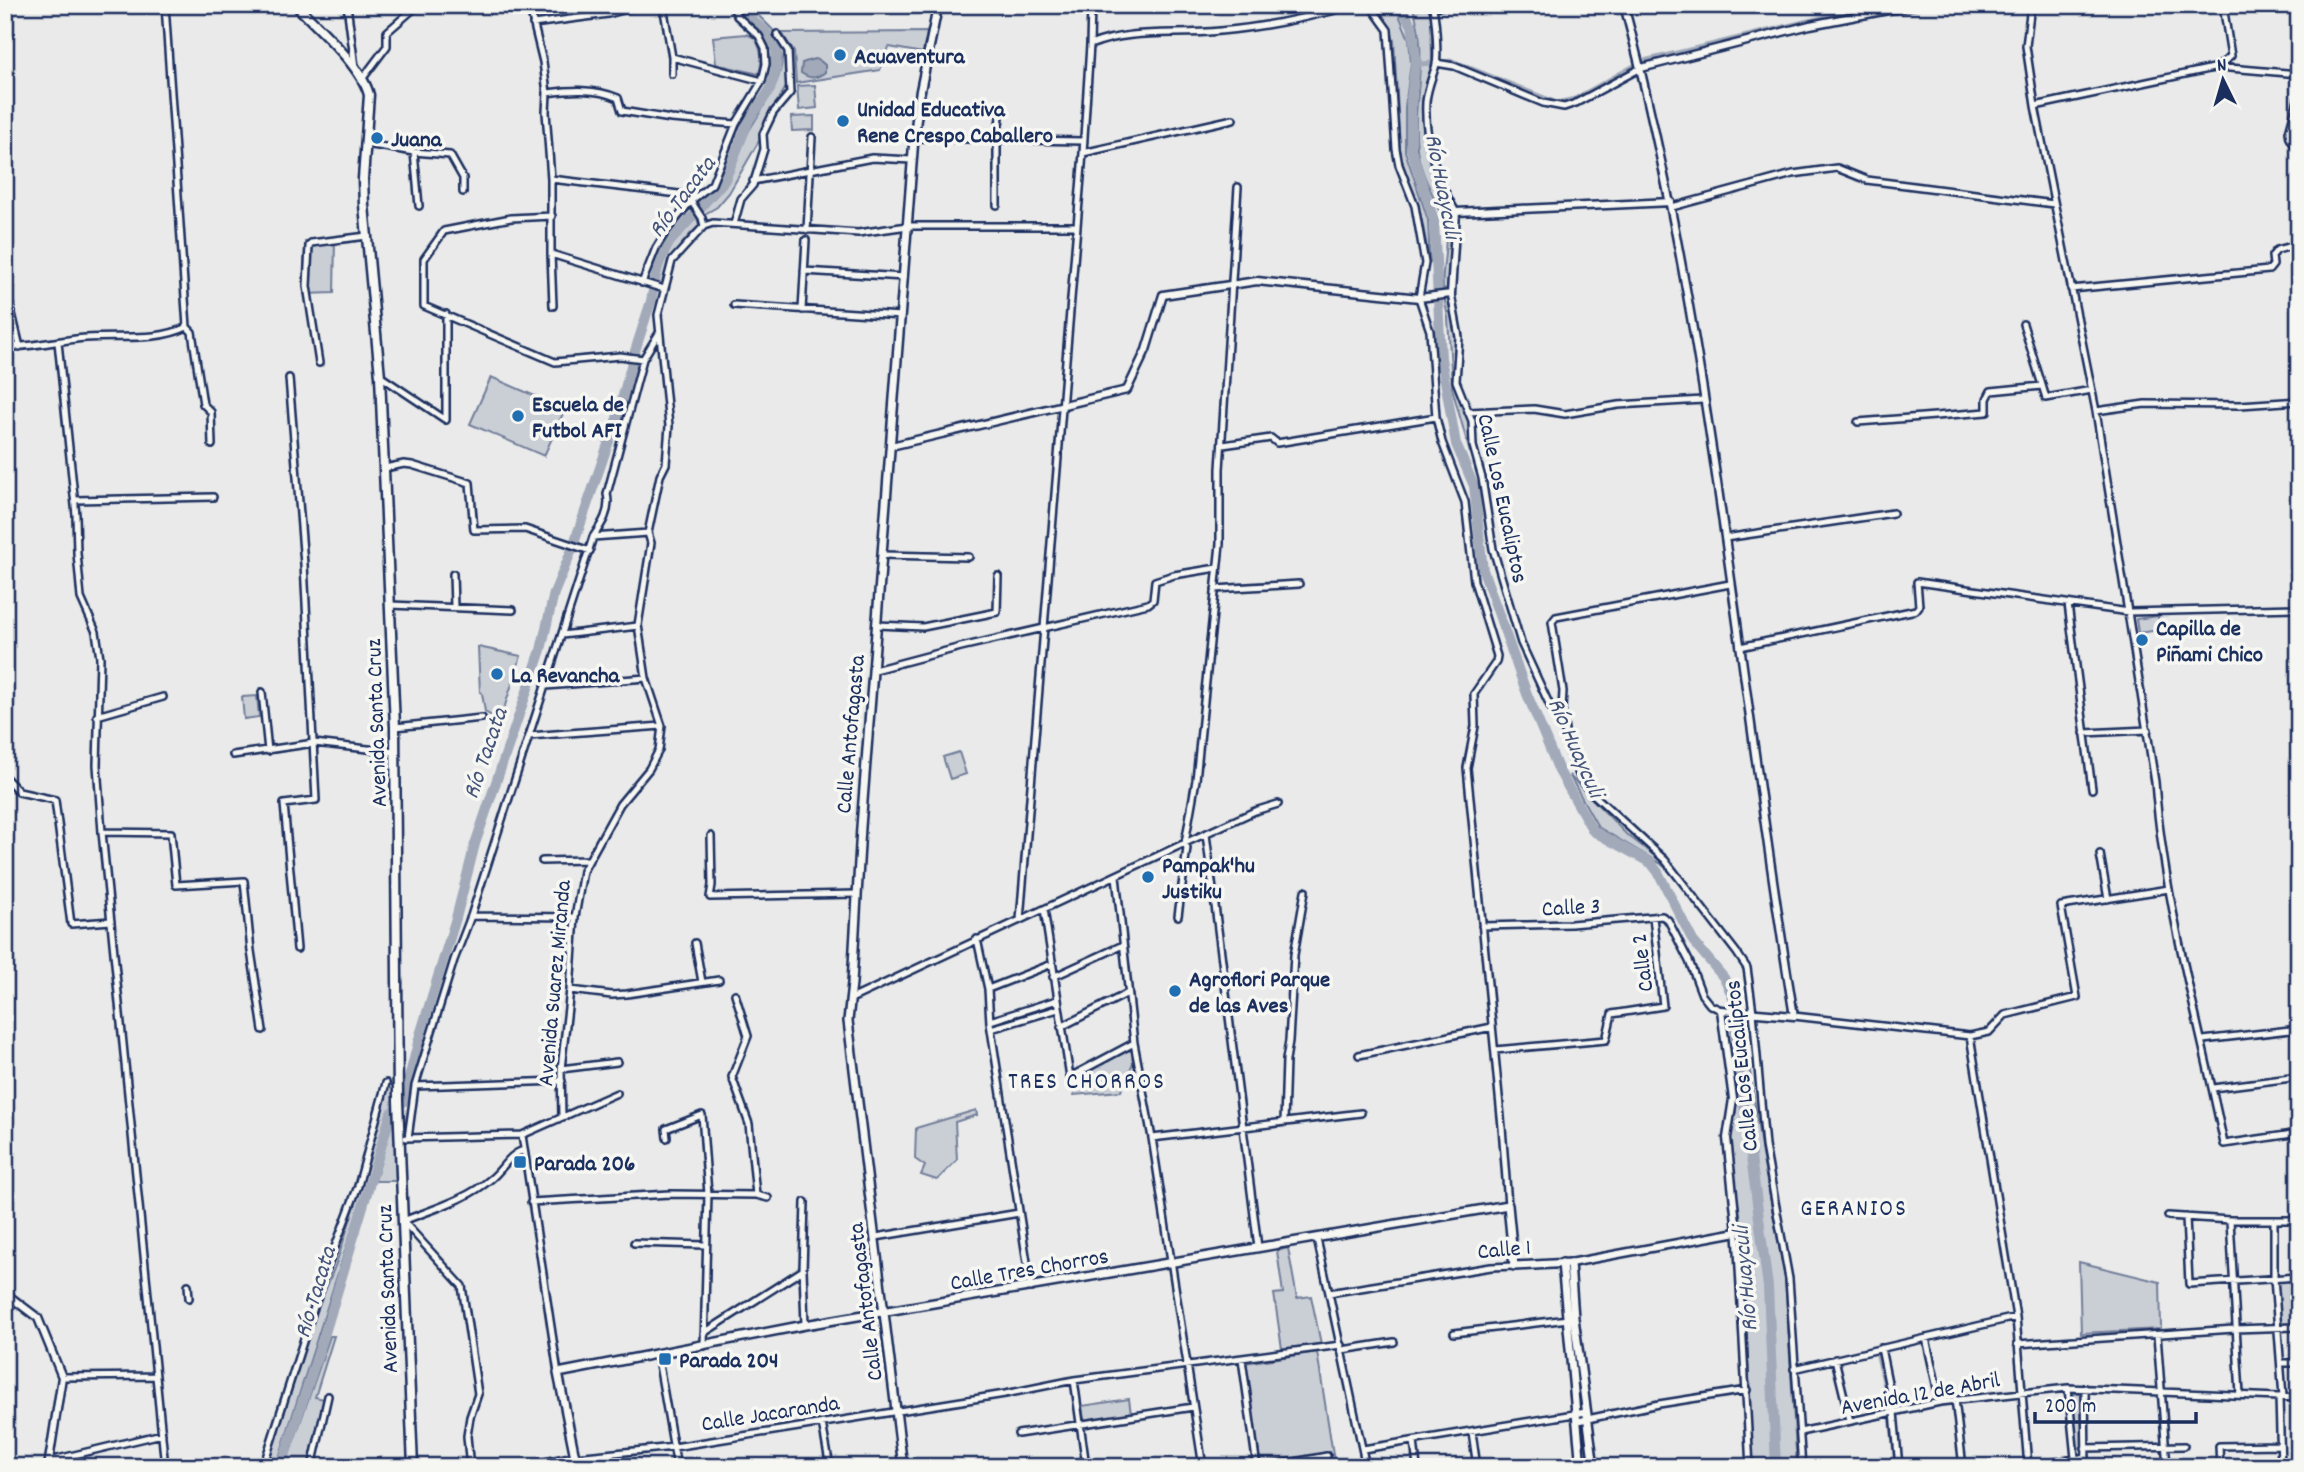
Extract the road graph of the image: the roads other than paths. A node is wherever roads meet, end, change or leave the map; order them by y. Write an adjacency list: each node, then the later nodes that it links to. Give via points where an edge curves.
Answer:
1 (7, 5): 23 (street, via 9,22)
2 (164, 5): 87 (street)
3 (296, 5): 29 (main road, Avenida Santa Cruz)
4 (347, 5): 29 (street)
5 (418, 5): 34 (street, via 387,32 387,46)
6 (529, 5): 24 (street)
7 (606, 5): 22 (street)
8 (642, 5): 22 (street)
9 (663, 5): 27 (street)
10 (733, 5): 35 (street, via 765,48)
11 (938, 5): 43 (main road, Calle Antofagasta)
12 (1048, 5): 21 (street)
13 (1354, 5): 26 (street, via 1223,31 1129,34)
14 (1370, 5): 80 (street, via 1388,30 1396,149 1415,206 1425,263)
15 (1453, 5): 19 (street)
16 (1624, 5): 31 (street)
17 (1914, 5): 31 (street, via 1810,25)
18 (2223, 5): 30 (street, via 2231,56)
19 (1433, 6): 28 (street)
20 (2033, 6): 38 (street, via 2025,46)
21 (1090, 8): 26 (street)
22 (608, 14): 24 (street)
23 (5, 24)
24 (533, 24): 36 (street)
25 (776, 34): 53 (street, via 788,51 790,93 763,134 764,149)
26 (1090, 45): 45 (street)
27 (672, 57): 32 (street); 35 (street)
28 (1436, 63): 31 (street, via 1564,107); 61 (street, via 1426,104 1429,142 1442,188)
29 (355, 67): 34 (main road, Avenida Santa Cruz)
30 (2218, 67): 33 (street); 38 (street)
31 (1641, 68): 57 (street)
32 (672, 74)
33 (2299, 74)
34 (363, 78): 46 (main road, Avenida Santa Cruz, via 369,95)
35 (762, 81): 41 (street)
36 (547, 93): 41 (street, via 606,93 618,99 622,111); 52 (street)
37 (2299, 96): 48 (street, via 2289,132)
38 (2035, 106): 58 (street)
39 (1000, 117): 44 (street)
40 (1233, 119): 49 (street)
41 (736, 124): 56 (street, via 712,184)
42 (812, 137): 51 (street)
43 (914, 138): 44 (street); 50 (main road, Calle Antofagasta)
44 (997, 140): 45 (street); 59 (street)
45 (1084, 141): 49 (street)
46 (366, 144): 47 (street); 68 (main road, Avenida Santa Cruz)
47 (414, 152): 55 (street, via 450,155 463,178); 60 (street)
48 (2299, 152)
49 (1083, 153): 66 (street)
50 (912, 160): 51 (street, via 872,158); 65 (main road, Calle Antofagasta)
51 (810, 170): 53 (street); 67 (street)
52 (551, 178): 56 (street); 62 (street)
53 (753, 181): 63 (street, via 741,198)
54 (1238, 187): 76 (street)
55 (463, 192)
56 (694, 201): 64 (street); 74 (street, via 667,230)
57 (1672, 204): 58 (street, via 1793,174 1837,168 1867,180); 61 (street); 98 (street)
58 (2054, 204): 78 (street)
59 (997, 205)
60 (419, 206)
61 (1456, 212): 79 (street, Calle Los Eucaliptos)
62 (552, 216): 71 (street); 84 (street, via 511,218 444,231 424,260 423,284 424,306)
63 (734, 224): 64 (street); 67 (street)
64 (704, 226): 77 (street, via 677,253)
65 (908, 226): 66 (street); 67 (street, via 858,233); 73 (main road, Calle Antofagasta)
66 (1077, 226): 100 (street)
67 (807, 230)
68 (367, 236): 93 (street, via 309,246 307,286); 94 (main road, Avenida Santa Cruz)
69 (806, 240): 72 (street)
70 (2299, 244): 78 (street, via 2277,250 2269,270)
71 (551, 254): 74 (street); 82 (street)
72 (804, 271): 73 (street); 83 (street)
73 (904, 277): 85 (main road, Calle Antofagasta)
74 (642, 283): 77 (street)
75 (5, 284): 91 (street)
76 (1233, 284): 80 (street, via 1277,282); 100 (street, via 1163,295 1146,350 1127,390); 106 (street)
77 (661, 288): 88 (street)
78 (2071, 289): 97 (street)
79 (1448, 294): 80 (street); 102 (street, Calle Los Eucaliptos, via 1459,337 1456,381)
80 (1422, 298): 103 (street, via 1430,331)
81 (734, 305): 83 (street)
82 (553, 306)
83 (802, 310): 85 (street)
84 (446, 314): 92 (street, via 555,362 620,356); 94 (street, via 446,420)
85 (901, 316): 107 (main road, Calle Antofagasta)
86 (2023, 324): 96 (street)
87 (187, 327): 89 (street, via 148,336); 105 (street, via 192,332 203,404 211,412)
88 (659, 333): 92 (street); 112 (street, via 669,426 666,464)
89 (58, 342): 91 (street); 110 (street)
90 (5, 347): 91 (street)
91 (20, 347)
92 (640, 359): 113 (street, via 604,522)
93 (319, 363)
94 (380, 376): 108 (main road, Avenida Santa Cruz)
95 (289, 378): 148 (street)
96 (2042, 386): 97 (street, via 2046,398); 104 (street, via 1990,391 1987,412)
97 (2092, 390): 101 (street)
98 (1703, 400): 102 (street, via 1618,405 1565,414 1534,409); 114 (street)
99 (2299, 401): 101 (street, via 2145,404)
100 (1061, 406): 107 (street); 132 (street)
101 (2096, 411): 129 (street)
102 (1468, 412): 140 (street, Calle Los Eucaliptos, via 1493,549 1521,643 1551,708)
103 (1436, 417): 106 (street, via 1277,443 1271,438); 174 (street, via 1465,502 1474,581 1497,656 1474,694 1475,726 1467,768)
104 (1858, 422)
105 (212, 445)
106 (1223, 445): 118 (street)
107 (891, 446): 116 (main road, Calle Antofagasta)
108 (385, 468): 115 (street, via 412,465 470,483 474,530 525,528); 125 (main road, Avenida Santa Cruz)
109 (213, 497): 110 (street)
110 (75, 500): 141 (street, via 81,598 96,632 100,657)
111 (1893, 513): 114 (street)
112 (648, 533): 113 (street); 131 (street, via 651,543)
113 (593, 537): 115 (street)
114 (1725, 538): 122 (street)
115 (590, 551): 133 (street)
116 (883, 555): 117 (street); 130 (main road, Calle Antofagasta)
117 (970, 557)
118 (1217, 568): 123 (street); 132 (street, via 1155,581 1153,600 1147,604)
119 (453, 574): 126 (street)
120 (998, 576): 130 (street, via 997,612 923,627)
121 (1299, 584): 123 (street)
122 (1730, 584): 134 (street); 140 (street, via 1556,617 1552,622)
123 (1215, 589): 158 (street, via 1196,780)
124 (2068, 604): 129 (street); 134 (street, via 1917,582 1916,610); 146 (street)
125 (390, 605): 126 (street); 144 (main road, Avenida Santa Cruz)
126 (454, 607): 128 (street)
127 (2299, 608): 129 (street)
128 (513, 610)
129 (2129, 612): 145 (street)
130 (877, 625): 135 (main road, Calle Antofagasta)
131 (638, 626): 133 (street); 136 (street)
132 (1044, 627): 135 (street); 172 (street)
133 (562, 635): 137 (street)
134 (1740, 647): 192 (street)
135 (874, 670): 165 (main road, Calle Antofagasta)
136 (646, 678): 137 (street); 143 (street)
137 (546, 686): 147 (street)
138 (262, 692): 149 (street)
139 (163, 697): 141 (street)
140 (1562, 709): 191 (street, Calle Los Eucaliptos, via 1567,747 1580,777 1665,860 1737,953 1747,968)
141 (97, 716): 155 (street)
142 (482, 718): 144 (street)
143 (662, 726): 147 (street); 160 (street, Avenida Suarez Miranda, via 659,750 649,769 620,804)
144 (395, 727): 150 (main road, Avenida Santa Cruz)
145 (2148, 730): 146 (street); 163 (street)
146 (2084, 733): 153 (street)
147 (529, 736): 168 (street)
148 (314, 743): 149 (street); 150 (street); 178 (street, via 316,800 284,804)
149 (268, 751): 151 (street)
150 (396, 752): 218 (main road, Avenida Santa Cruz, via 398,1101)
151 (233, 755)
152 (5, 777): 173 (street, via 19,792 55,800 71,924)
153 (2092, 789)
154 (1278, 804): 156 (street)
155 (103, 832): 173 (street); 197 (street, via 171,833 176,885 244,881)
156 (1206, 834): 158 (street); 215 (street)
157 (711, 836): 165 (street, via 710,897)
158 (1185, 843): 162 (street); 169 (street)
159 (2100, 854): 166 (street)
160 (587, 860): 161 (street); 170 (street, Avenida Suarez Miranda)
161 (541, 861)
162 (1116, 876): 167 (street); 177 (street)
163 (2169, 889): 166 (street); 200 (street)
164 (1305, 891): 214 (street, via 1294,956)
165 (857, 894): 187 (main road, Calle Antofagasta)
166 (2108, 899): 199 (street, via 2061,906 2077,997 2005,1015 1989,1032)
167 (1044, 909): 172 (street); 179 (street)
168 (471, 916): 170 (street); 209 (street)
169 (1178, 916)
170 (575, 917): 184 (street, Avenida Suarez Miranda)
171 (1653, 917): 174 (street, Calle 3); 190 (street, Calle 3, via 1668,920 1702,995); 202 (street, Calle 2, via 1663,1006 1612,1014 1606,1040)
172 (1020, 920): 175 (street)
173 (111, 921): 277 (street)
174 (1482, 926): 195 (street)
175 (977, 939): 183 (street); 187 (street)
176 (695, 943): 182 (street)
177 (1123, 945): 180 (street); 185 (street)
178 (297, 949)
179 (1052, 964): 180 (street); 183 (street)
180 (1053, 977): 188 (street)
181 (719, 980): 182 (street)
182 (702, 982): 184 (street, via 612,995)
183 (988, 989): 193 (street)
184 (570, 990): 205 (street, Avenida Suarez Miranda)
185 (1128, 993): 194 (street); 201 (street)
186 (735, 994): 223 (street, via 748,1036 732,1077 749,1124)
187 (851, 999): 236 (main road, Calle Antofagasta, via 851,1052)
188 (1057, 1000): 189 (street); 193 (street)
189 (1058, 1009): 194 (street); 198 (street)
190 (1725, 1010): 191 (street); 235 (street, via 1732,1099 1727,1138)
191 (1753, 1012): 192 (street); 275 (street, Calle Los Eucaliptos, via 1765,1146 1789,1279)
192 (1794, 1016): 199 (street)
193 (990, 1021): 198 (street)
194 (1061, 1027): 201 (street, via 1070,1077)
195 (1492, 1027): 202 (street); 203 (street)
196 (2299, 1029): 200 (street)
197 (263, 1030)
198 (991, 1030): 228 (street)
199 (1970, 1036): 254 (street)
200 (2203, 1040): 210 (street)
201 (1133, 1043): 220 (street)
202 (1495, 1049): 227 (street)
203 (1359, 1055)
204 (617, 1062): 205 (street)
205 (561, 1069): 207 (street, Avenida Suarez Miranda)
206 (2299, 1077): 210 (street)
207 (562, 1081): 209 (street); 213 (street, Avenida Suarez Miranda)
208 (386, 1083): 318 (street, via 358,1186)
209 (415, 1086): 218 (street)
210 (2213, 1088): 216 (street, via 2224,1144)
211 (617, 1093): 213 (street)
212 (1361, 1113): 214 (street)
213 (562, 1117): 217 (street, Avenida Suarez Miranda)
214 (1284, 1122): 215 (street)
215 (1242, 1127): 220 (street); 240 (street)
216 (2299, 1133)
217 (522, 1135): 218 (street); 221 (street)
218 (403, 1138): 233 (main road, Avenida Santa Cruz)
219 (667, 1138): 222 (street, via 666,1129 702,1115)
220 (1152, 1138): 241 (street)
221 (524, 1150): 225 (street); 233 (street, via 515,1152 477,1191)
222 (708, 1194): 223 (street); 225 (street); 239 (street)
223 (756, 1195): 224 (street)
224 (768, 1198)
225 (531, 1202): 276 (street)
226 (805, 1202): 244 (street)
227 (1508, 1205): 237 (main road, Calle Tres Chorros); 243 (main road)
228 (1019, 1213): 236 (street); 249 (street)
229 (2168, 1216): 230 (street)
230 (2186, 1217): 231 (street); 247 (street, via 2189,1284)
231 (2230, 1220): 234 (street); 247 (street)
232 (2299, 1220): 234 (street)
233 (403, 1221): 320 (main road, Avenida Santa Cruz); 321 (street, via 462,1286 478,1394 467,1436)
234 (2274, 1221): 246 (street)
235 (1737, 1232): 242 (street, Calle 1); 282 (street)
236 (876, 1237): 253 (main road, Calle Antofagasta)
237 (1317, 1239): 240 (main road, Calle Tres Chorros); 251 (street)
238 (634, 1243): 239 (street)
239 (705, 1245): 260 (street)
240 (1258, 1247): 241 (main road, Calle Tres Chorros)
241 (1172, 1262): 249 (main road, Calle Tres Chorros); 274 (street)
242 (1566, 1263): 243 (main road, Calle 1); 255 (main road)
243 (1514, 1266): 251 (street, Calle 1)
244 (803, 1270): 256 (street); 260 (street)
245 (2299, 1277): 246 (street)
246 (2274, 1278): 247 (street); 257 (street)
247 (2232, 1281): 259 (street)
248 (188, 1285): 252 (street)
249 (1031, 1288): 253 (main road, Calle Tres Chorros)
250 (5, 1293): 278 (street, via 38,1318)
251 (1329, 1293): 267 (street)
252 (189, 1298)
253 (885, 1313): 256 (main road, Calle Tres Chorros); 292 (main road, Calle Antofagasta)
254 (2016, 1317): 263 (street); 265 (street)
255 (1571, 1318): 261 (street); 294 (main road)
256 (806, 1325): 266 (main road, Calle Tres Chorros)
257 (2278, 1327): 258 (street); 259 (street); 272 (street)
258 (2299, 1327)
259 (2234, 1329): 262 (street); 285 (street)
260 (704, 1333): 266 (street)
261 (1454, 1333)
262 (2157, 1335): 265 (street); 283 (street)
263 (1926, 1338): 268 (street); 290 (street)
264 (1394, 1342): 267 (street, Calle Jacaranda)
265 (2017, 1344): 284 (street)
266 (704, 1346): 269 (main road, Calle Tres Chorros)
267 (1342, 1347): 270 (street, Calle Jacaranda); 308 (street)
268 (1881, 1348): 271 (street); 293 (street)
269 (657, 1353): 276 (main road, Calle Tres Chorros); 305 (street)
270 (1241, 1359): 274 (street, Calle Jacaranda); 328 (street)
271 (1835, 1359): 275 (street); 295 (street)
272 (2281, 1363): 273 (street); 287 (street)
273 (2299, 1363)
274 (1187, 1366): 279 (street, Calle Jacaranda); 291 (street)
275 (1794, 1369): 299 (street, Calle Los Eucaliptos)
276 (558, 1373): 310 (main road)
277 (156, 1376): 278 (street); 300 (street)
278 (62, 1377): 314 (street)
279 (1074, 1380): 292 (street, Calle Jacaranda); 297 (street)
280 (2068, 1388): 281 (street, Avenida 12 de Abril); 284 (street, Avenida 12 de Abril); 313 (street)
281 (2085, 1388): 283 (street, Avenida 12 de Abril); 307 (street)
282 (1747, 1390): 294 (street); 336 (street)
283 (2161, 1391): 285 (street, Avenida 12 de Abril); 306 (street)
284 (2021, 1393): 289 (street, Avenida 12 de Abril); 340 (street)
285 (2240, 1395): 287 (street, Avenida 12 de Abril)
286 (328, 1396): 319 (street)
287 (2281, 1397): 288 (street, Avenida 12 de Abril); 303 (street)
288 (2299, 1398)
289 (1955, 1399): 290 (street, Avenida 12 de Abril); 339 (street)
290 (1940, 1402): 293 (street, Avenida 12 de Abril)
291 (1192, 1407): 297 (street); 327 (street)
292 (897, 1411): 296 (street, Calle Jacaranda); 326 (main road, Calle Antofagasta)
293 (1894, 1412): 295 (street, Avenida 12 de Abril); 338 (street)
294 (1582, 1416): 298 (street); 334 (main road); 335 (main road)
295 (1850, 1421): 299 (street, Avenida 12 de Abril)
296 (822, 1423): 305 (street, Calle Jacaranda); 325 (street)
297 (1081, 1423): 301 (street); 316 (street)
298 (1472, 1432): 302 (street); 315 (street)
299 (1800, 1432): 337 (street, Calle Los Eucaliptos)
300 (162, 1434): 314 (street); 317 (street)
301 (1018, 1434)
302 (1414, 1441): 308 (street); 332 (street)
303 (2280, 1445): 343 (street, via 2219,1446); 344 (street)
304 (2184, 1446): 306 (street)
305 (674, 1447): 310 (street, Calle Jacaranda); 324 (street)
306 (2166, 1447): 307 (street); 342 (street)
307 (2085, 1448): 311 (street)
308 (1363, 1449): 331 (street)
309 (1327, 1456): 312 (street)
310 (575, 1457): 322 (main road, Calle Jacaranda); 323 (street)
311 (2086, 1457): 313 (street); 341 (street)
312 (1318, 1458): 329 (street); 330 (street)
313 (2075, 1458): 340 (street)
314 (48, 1464)
315 (1477, 1465): 333 (street)
316 (1086, 1466)
317 (165, 1467)
318 (263, 1467)
319 (312, 1467)
320 (413, 1467)
321 (472, 1467)
322 (525, 1467)
323 (576, 1467)
324 (677, 1467)
325 (830, 1467)
326 (903, 1467)
327 (1203, 1467)
328 (1257, 1467)
329 (1268, 1467)
330 (1320, 1467)
331 (1366, 1467)
332 (1417, 1467)
333 (1458, 1467)
334 (1581, 1467)
335 (1594, 1467)
336 (1750, 1467)
337 (1802, 1467)
338 (1899, 1467)
339 (1963, 1467)
340 (2028, 1467)
341 (2086, 1467)
342 (2167, 1467)
343 (2220, 1467)
344 (2281, 1467)

